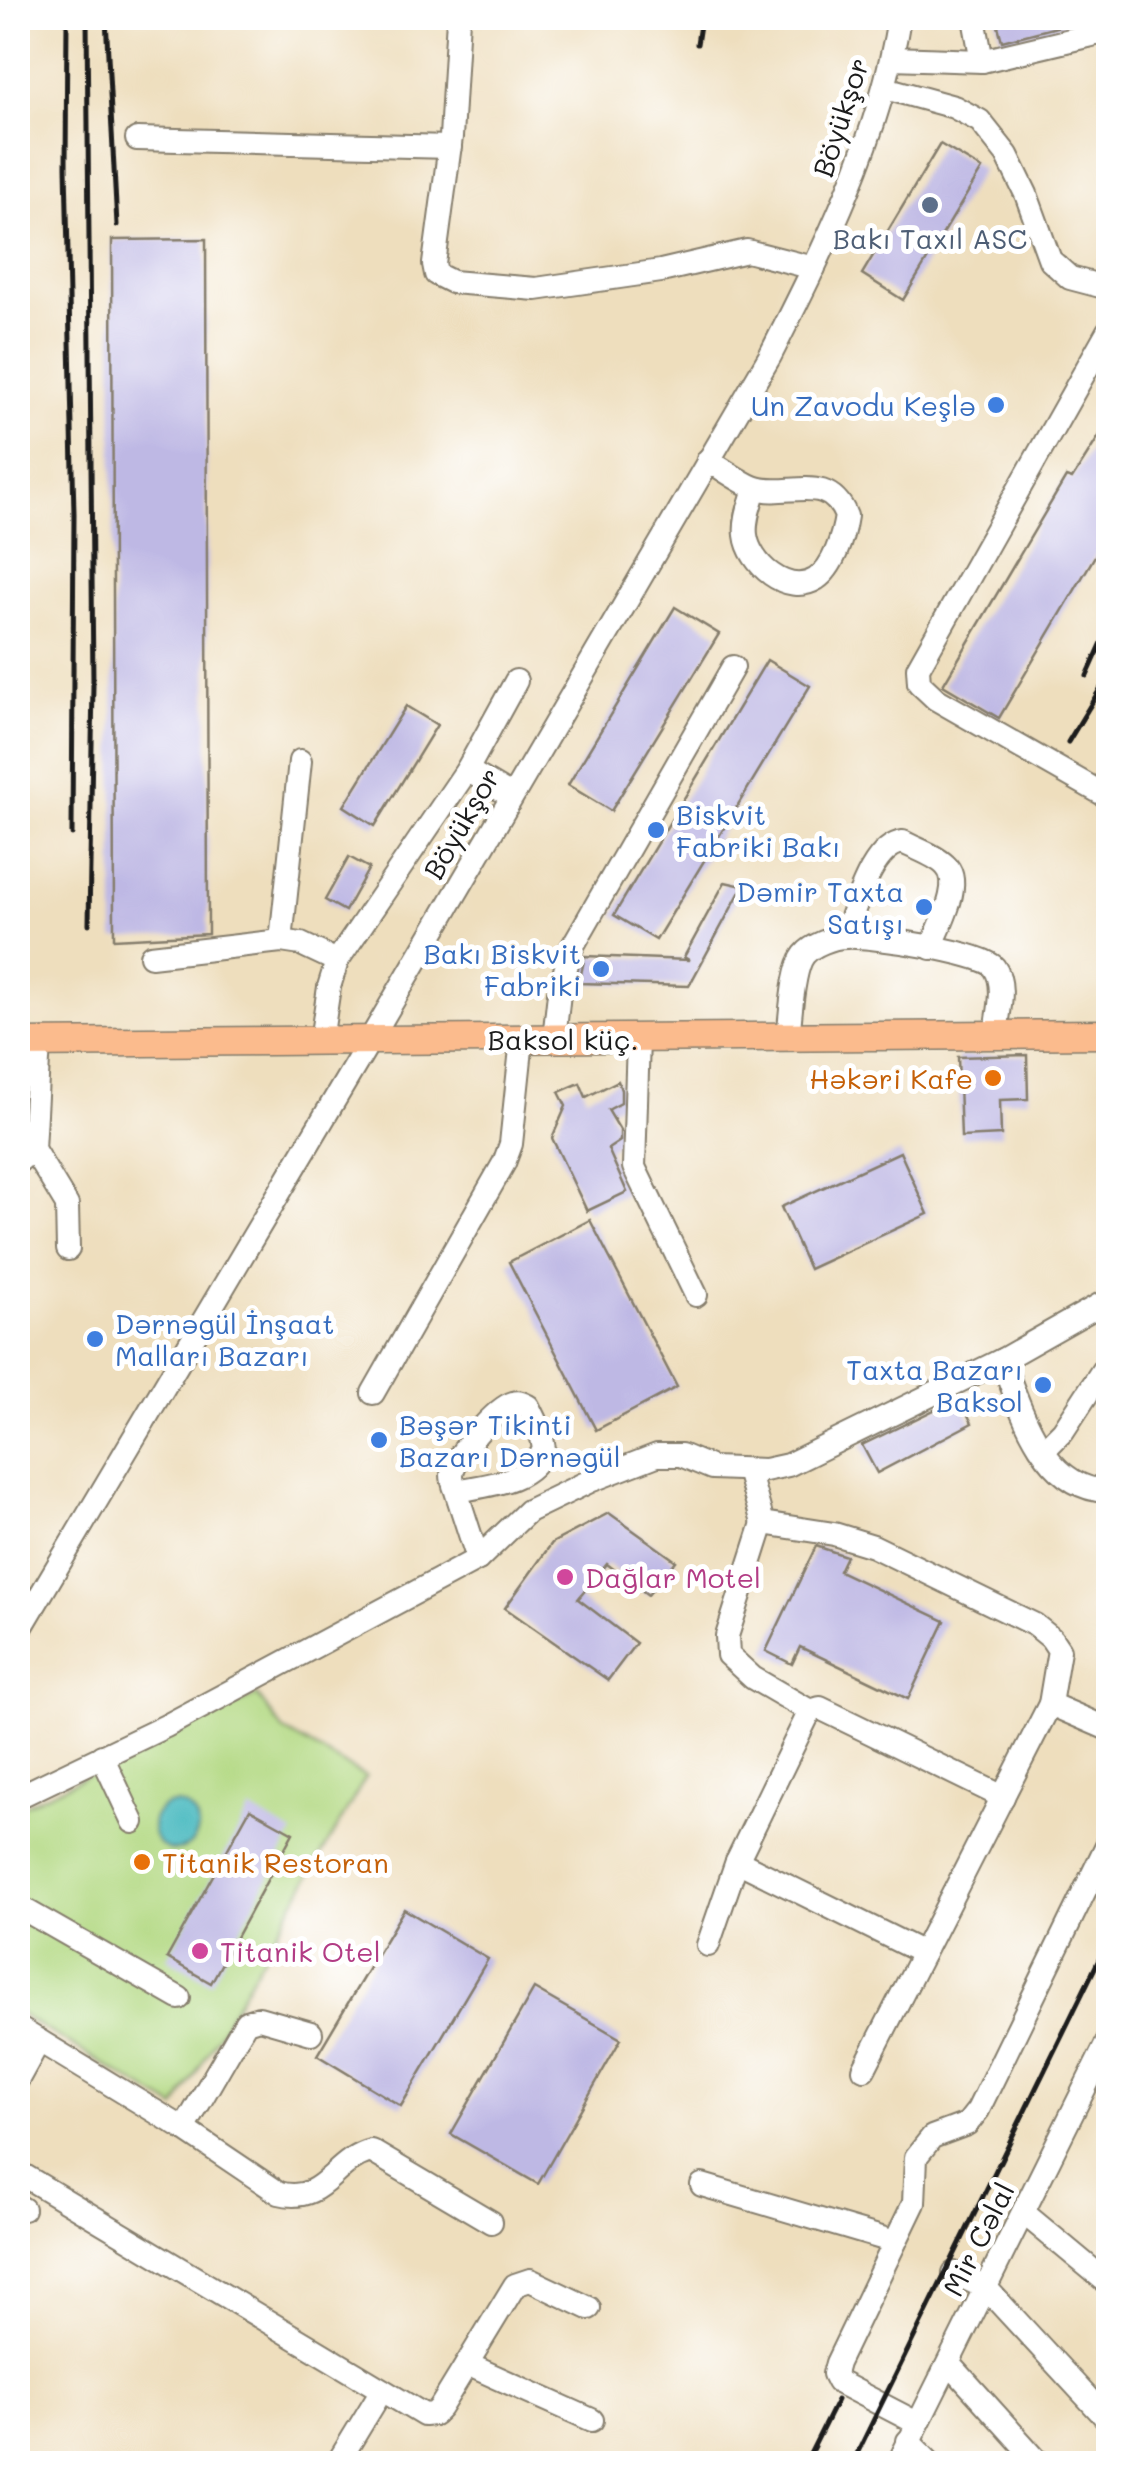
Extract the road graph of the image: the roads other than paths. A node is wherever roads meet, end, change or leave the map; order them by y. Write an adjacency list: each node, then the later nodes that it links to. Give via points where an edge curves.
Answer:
1 (458, 18): 9 (street)
2 (898, 18): 5 (street, Böyükşor)
3 (974, 18): 6 (street)
4 (1108, 31): 6 (street)
5 (892, 58): 6 (street); 7 (street, Böyükşor)
6 (982, 62)
7 (884, 88): 10 (street, Böyükşor); 11 (street, via 980,120 1007,155 1050,260 1070,278)
8 (136, 138): 9 (street)
9 (450, 147): 10 (street, via 434,264 436,274 452,282 536,288 661,271 747,250)
10 (814, 268): 13 (street, Böyükşor)
11 (1108, 288)
12 (1108, 331): 20 (street, via 918,668 919,684 936,698)
13 (708, 460): 14 (street); 19 (street, Böyükşor)
14 (755, 488): 14 (street, via 810,488 843,507 840,543 813,582 782,580 760,565 746,533)
15 (733, 668): 31 (street, via 571,949)
16 (516, 680): 18 (street)
17 (300, 761): 22 (street)
18 (466, 770): 19 (street); 25 (street)
19 (511, 796): 32 (street, Böyükşor)
20 (1108, 797)
21 (844, 936): 23 (street); 23 (street, via 884,848 902,842 945,864 953,876); 28 (street, via 803,956)
22 (282, 941): 24 (street); 25 (street)
23 (931, 948): 26 (street, via 991,963 1002,984)
24 (151, 956)
25 (337, 961): 33 (street)
26 (996, 1034): 27 (main road, Baksol küç.); 28 (main road, Baksol küç.)
27 (1108, 1034)
28 (788, 1037): 29 (main road, Baksol küç.)
29 (638, 1038): 31 (main road, Baksol küç.); 37 (street, via 634,1167)
30 (522, 1039): 31 (main road, Baksol küç.); 32 (main road, Baksol küç.); 41 (street, via 504,1163)
31 (554, 1039)
32 (370, 1040): 33 (main road, Baksol küç.); 48 (street, Böyükşor)
33 (320, 1041): 34 (main road, Baksol küç.)
34 (28, 1043): 35 (street)
35 (25, 1156): 36 (street, via 67,1206)
36 (68, 1248)
37 (696, 1296)
38 (1108, 1300): 39 (street)
39 (1002, 1360): 42 (street); 43 (street, via 788,1465)
40 (1108, 1362): 42 (street)
41 (373, 1393)
42 (1044, 1450): 44 (street, via 1082,1487 1097,1490)
43 (748, 1470): 46 (street); 47 (street, via 657,1454 528,1511)
44 (1108, 1481)
45 (456, 1491): 47 (street)
46 (763, 1523): 49 (street, via 873,1546 1035,1625 1059,1650); 50 (street, via 727,1636 728,1655)
47 (478, 1559): 52 (street)
48 (18, 1633)
49 (1050, 1704): 51 (street); 54 (street)
50 (810, 1711): 54 (street, via 820,1708); 57 (street)
51 (1108, 1729)
52 (102, 1756): 53 (street); 55 (street)
53 (18, 1797)
54 (1003, 1797): 60 (street)
55 (134, 1822)
56 (1108, 1843): 73 (street, via 978,2110 967,2124 932,2137 916,2157 914,2204)
57 (737, 1861): 59 (street); 60 (street)
58 (18, 1906): 61 (street)
59 (708, 1945)
60 (923, 1953): 66 (street)
61 (179, 1998)
62 (18, 2028): 64 (street)
63 (311, 2032): 68 (street, via 259,2018 246,2022)
64 (39, 2041): 67 (street); 68 (street)
65 (1108, 2041): 71 (street, Mir Cəlal)
66 (864, 2069)
67 (18, 2079)
68 (184, 2129): 72 (street, via 297,2197 372,2151)
69 (18, 2172): 80 (street)
70 (702, 2185): 73 (street)
71 (1025, 2214): 75 (street); 76 (street, Mir Cəlal)
72 (491, 2222)
73 (895, 2242): 83 (street, via 834,2374)
74 (954, 2273): 76 (street)
75 (1108, 2282)
76 (986, 2288): 78 (street, Mir Cəlal); 82 (street)
77 (589, 2308): 79 (street, via 530,2280 515,2286)
78 (949, 2362): 83 (street, Mir Cəlal); 87 (street)
79 (467, 2364): 80 (street, via 434,2414); 81 (street)
80 (382, 2390): 84 (street)
81 (592, 2420)
82 (1108, 2420)
83 (912, 2432): 85 (street, Mir Cəlal); 86 (street)
84 (337, 2464)
85 (898, 2464)
86 (931, 2464)
87 (1040, 2464)

